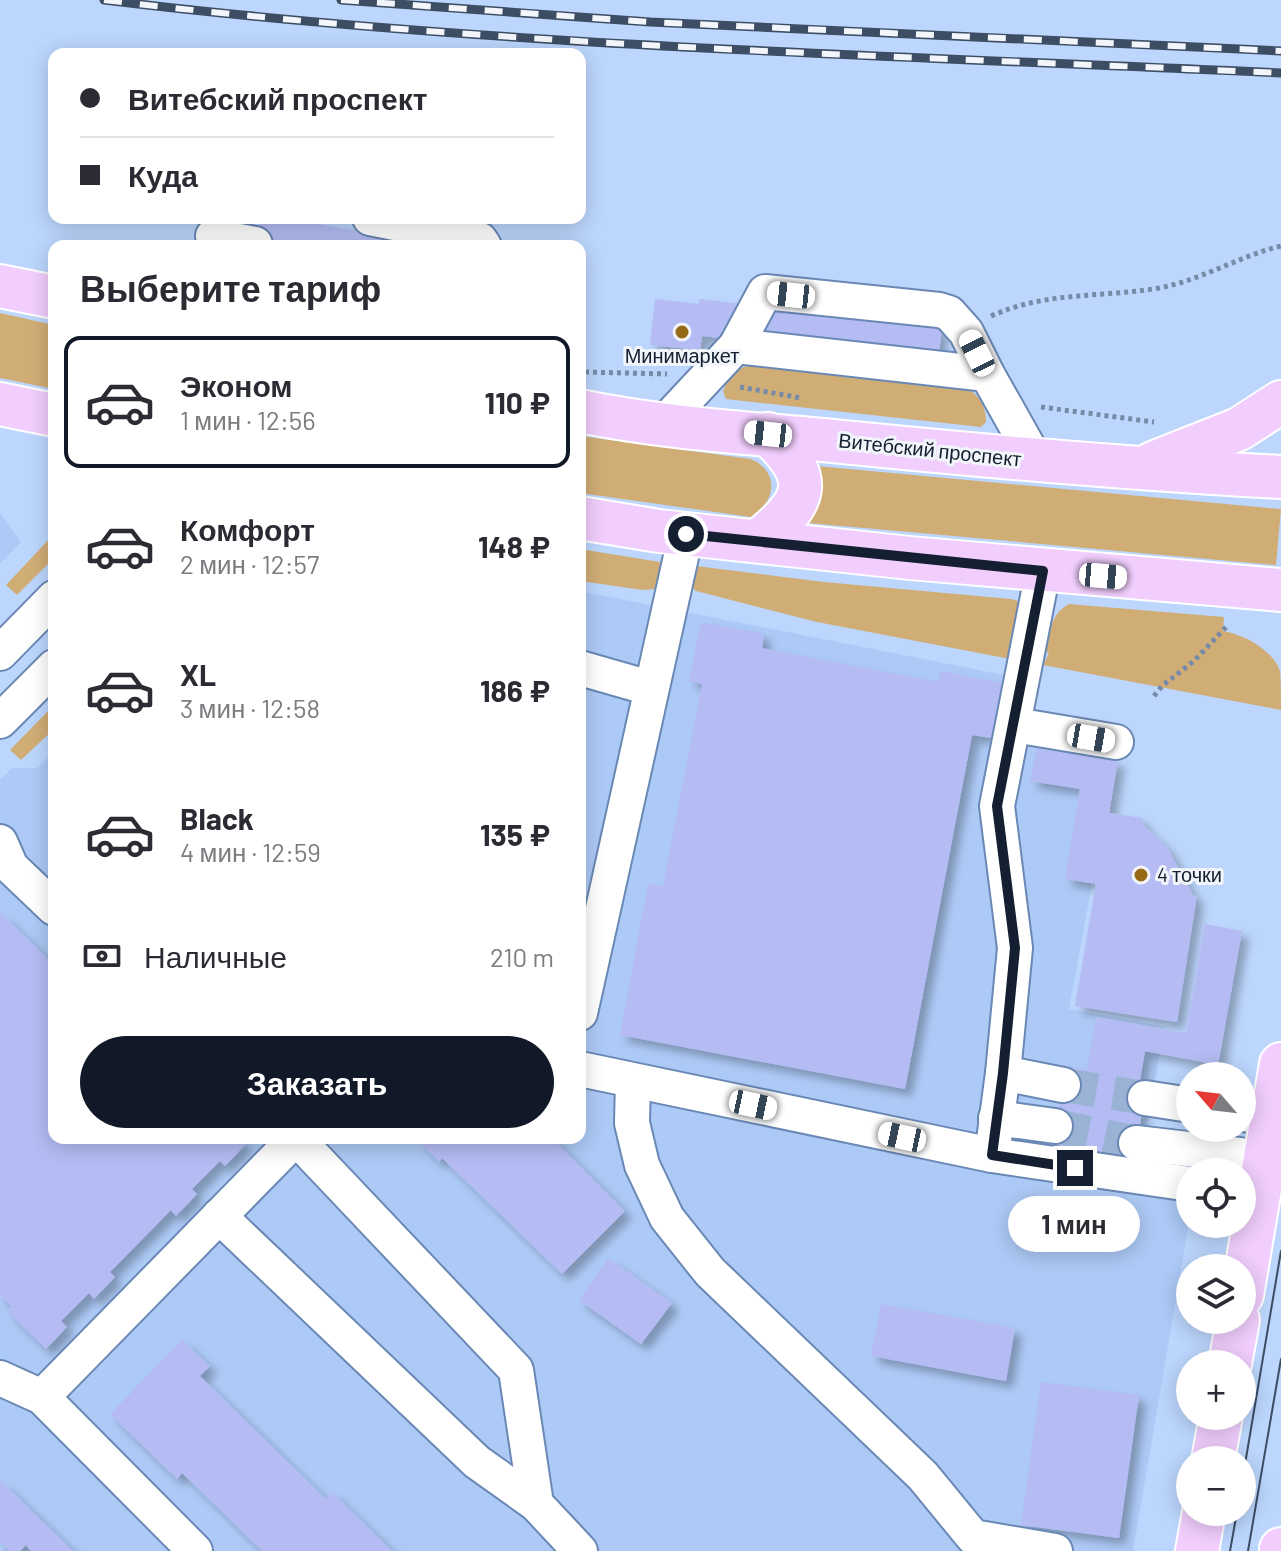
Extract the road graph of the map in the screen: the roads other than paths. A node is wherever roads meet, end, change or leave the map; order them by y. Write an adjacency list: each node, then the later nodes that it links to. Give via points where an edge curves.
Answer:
1 (400, 224): 4 (street)
2 (216, 233): 3 (street)
3 (241, 240)
4 (480, 240)
5 (0, 286): 6 (main road)
6 (48, 296)
7 (736, 346): 8 (street); 8 (street, via 765,292 939,310 966,332); 13 (street)
8 (987, 374): 15 (street)
9 (1281, 402): 16 (main road, via 1239,429)
10 (0, 404): 12 (main road)
11 (586, 405): 13 (main road, Витебский проспект)
12 (48, 414)
13 (664, 423): 14 (main road, Витебский проспект)
14 (768, 434): 15 (main road, Витебский проспект); 20 (main road, via 789,454 800,475 798,496 787,518)
15 (1036, 461): 16 (main road, Витебский проспект)
16 (1133, 469): 17 (main road, Витебский проспект)
17 (1281, 477)
18 (586, 519): 19 (main road)
19 (686, 534): 20 (main road); 28 (street)
20 (758, 541): 21 (main road)
21 (1043, 571): 22 (main road); 30 (street)
22 (1281, 590)
23 (48, 603): 24 (street)
24 (5, 637): 25 (street)
25 (48, 666)
26 (586, 670): 28 (street)
27 (48, 673): 29 (street)
28 (650, 688): 34 (street)
29 (0, 721)
30 (1015, 725): 31 (street); 37 (street, via 997,806 1015,948)
31 (1116, 742)
32 (0, 842): 33 (street, via 11,867)
33 (48, 902)
34 (586, 985)
35 (1281, 1064): 48 (main road)
36 (586, 1070): 38 (street)
37 (1003, 1073): 39 (street); 42 (street)
38 (633, 1081): 47 (street); 58 (street, via 632,1123 642,1165 667,1218 710,1272 923,1476 973,1537)
39 (1063, 1085)
40 (1145, 1098): 41 (street)
41 (1176, 1103)
42 (996, 1118): 43 (street); 47 (street)
43 (1055, 1126)
44 (1136, 1143): 48 (street)
45 (290, 1144): 50 (street)
46 (302, 1144): 54 (street, via 516,1370)
47 (992, 1155): 49 (street)
48 (1256, 1155): 51 (main road)
49 (1176, 1182)
50 (219, 1216): 53 (street); 54 (street, via 477,1462)
51 (1246, 1254)
52 (0, 1378): 53 (street)
53 (42, 1397): 56 (street)
54 (536, 1504): 57 (street)
55 (1201, 1526): 59 (main road)
56 (195, 1551)
57 (580, 1551)
58 (1055, 1551)
59 (1197, 1551)

